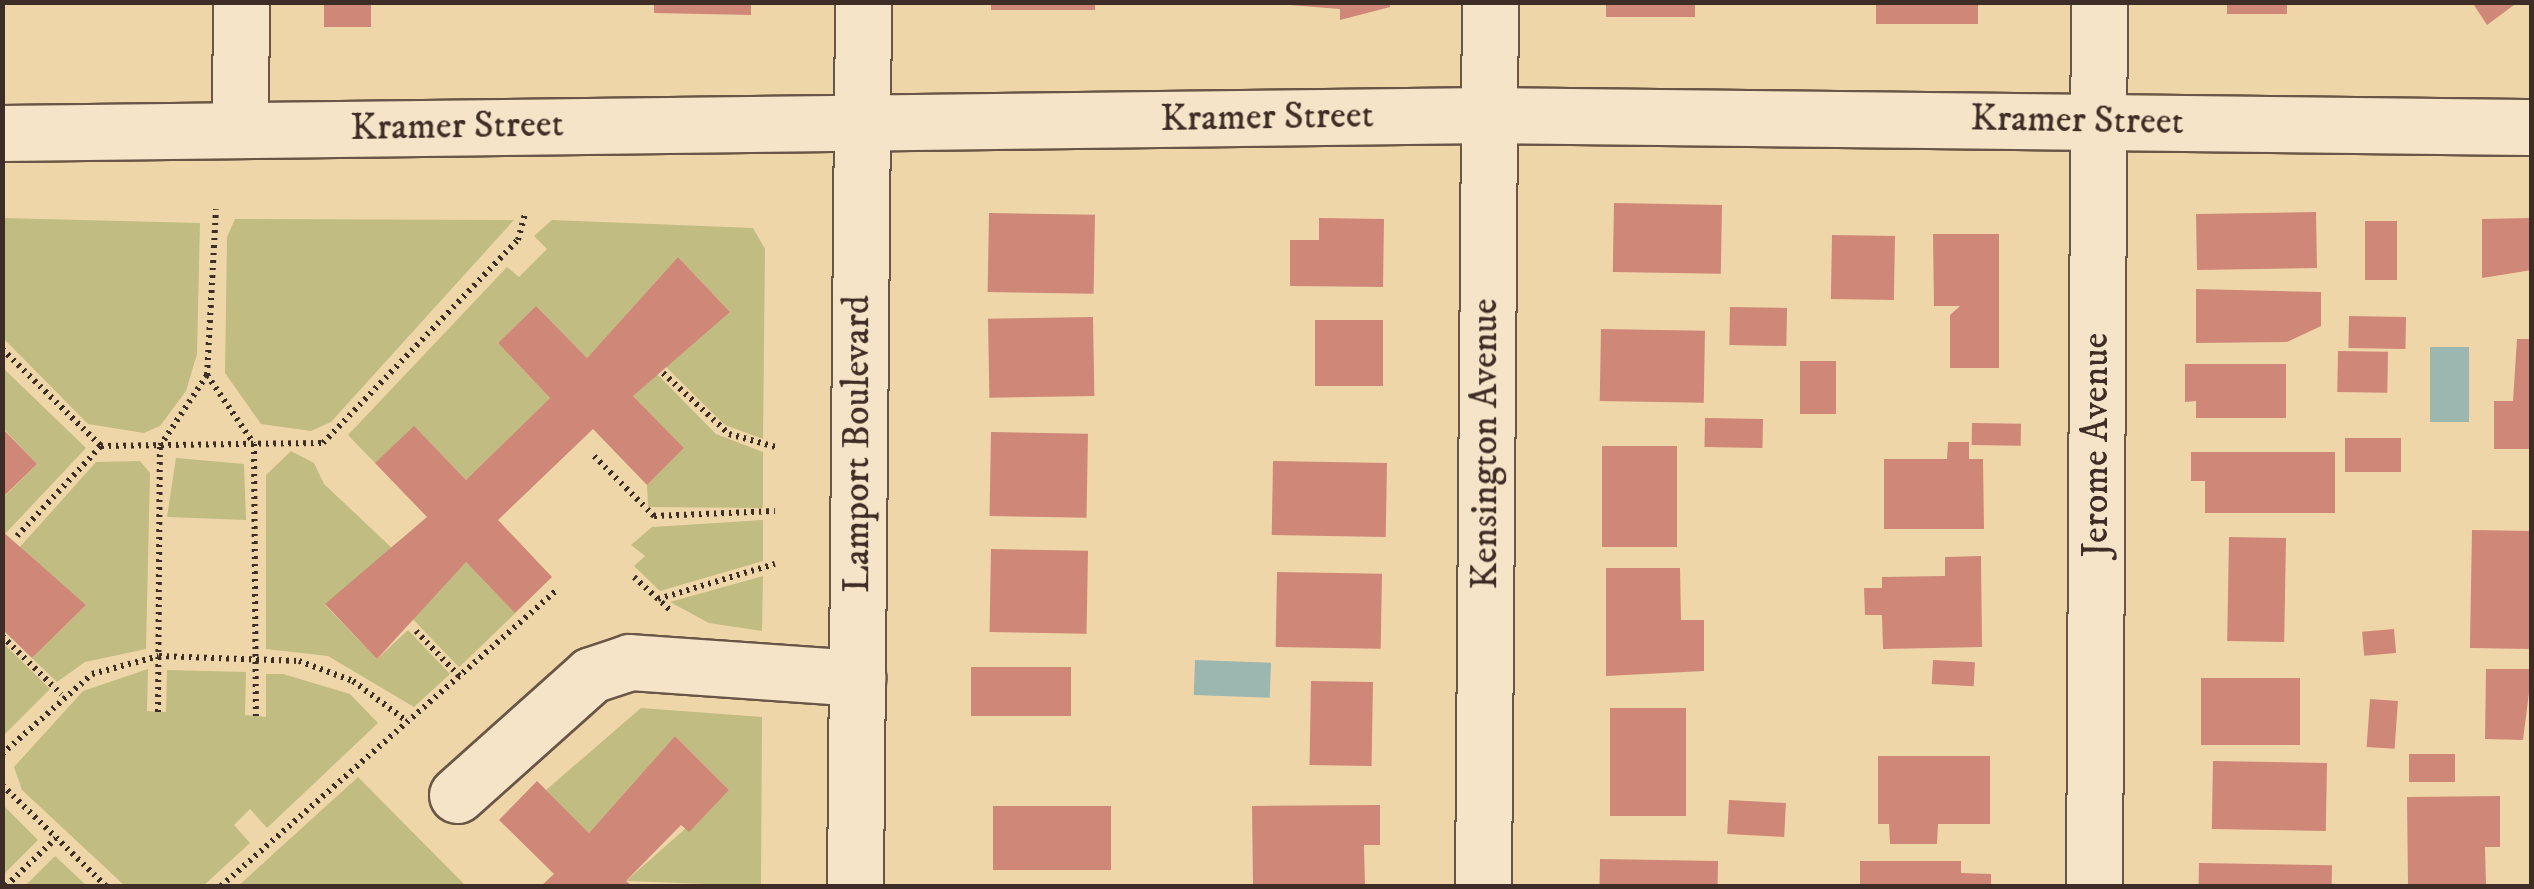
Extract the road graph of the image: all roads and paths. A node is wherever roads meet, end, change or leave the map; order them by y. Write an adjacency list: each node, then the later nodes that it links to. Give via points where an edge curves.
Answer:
1 (241, 2): 9 (street)
2 (863, 2): 7 (street, Lamport Boulevard)
3 (1490, 2): 5 (street, Kensington Avenue)
4 (2099, 2): 6 (street, Jerome Avenue)
5 (1488, 115): 6 (street, Kramer Street); 7 (street, Kramer Street); 44 (street, Kensington Avenue)
6 (2099, 121): 8 (street, Kramer Street); 45 (street, Jerome Avenue)
7 (861, 122): 9 (street, Kramer Street); 31 (street, Lamport Boulevard)
8 (2532, 128)
9 (240, 130): 10 (street, Kramer Street)
10 (2, 133)
11 (216, 210): 15 (path)
12 (525, 214): 16 (path, via 518,240 324,443)
13 (2, 348): 17 (path)
14 (664, 374): 19 (path, via 713,424)
15 (207, 375): 16 (path); 18 (path)
16 (254, 444): 18 (path); 29 (path)
17 (101, 446): 18 (path); 22 (path)
18 (160, 446): 28 (path)
19 (776, 448)
20 (594, 456): 21 (path, via 654,516)
21 (775, 511)
22 (17, 536)
23 (775, 564): 25 (path)
24 (557, 590): 30 (path)
25 (657, 599)
26 (416, 631): 30 (path)
27 (2, 636): 32 (path)
28 (159, 656): 29 (path); 32 (path, via 123,661); 33 (path)
29 (256, 657): 34 (path); 35 (path, via 324,669)
30 (461, 678): 35 (path)
31 (856, 678): 38 (street, via 630,662 591,675); 43 (street, Lamport Boulevard)
32 (61, 694): 36 (path)
33 (158, 712)
34 (256, 716)
35 (404, 719): 42 (path)
36 (2, 754)
37 (2, 785): 39 (path)
38 (457, 794)
39 (56, 838): 40 (path); 41 (path)
40 (6, 886)
41 (106, 886)
42 (221, 886)
43 (855, 886)
44 (1484, 886)
45 (2094, 886)

